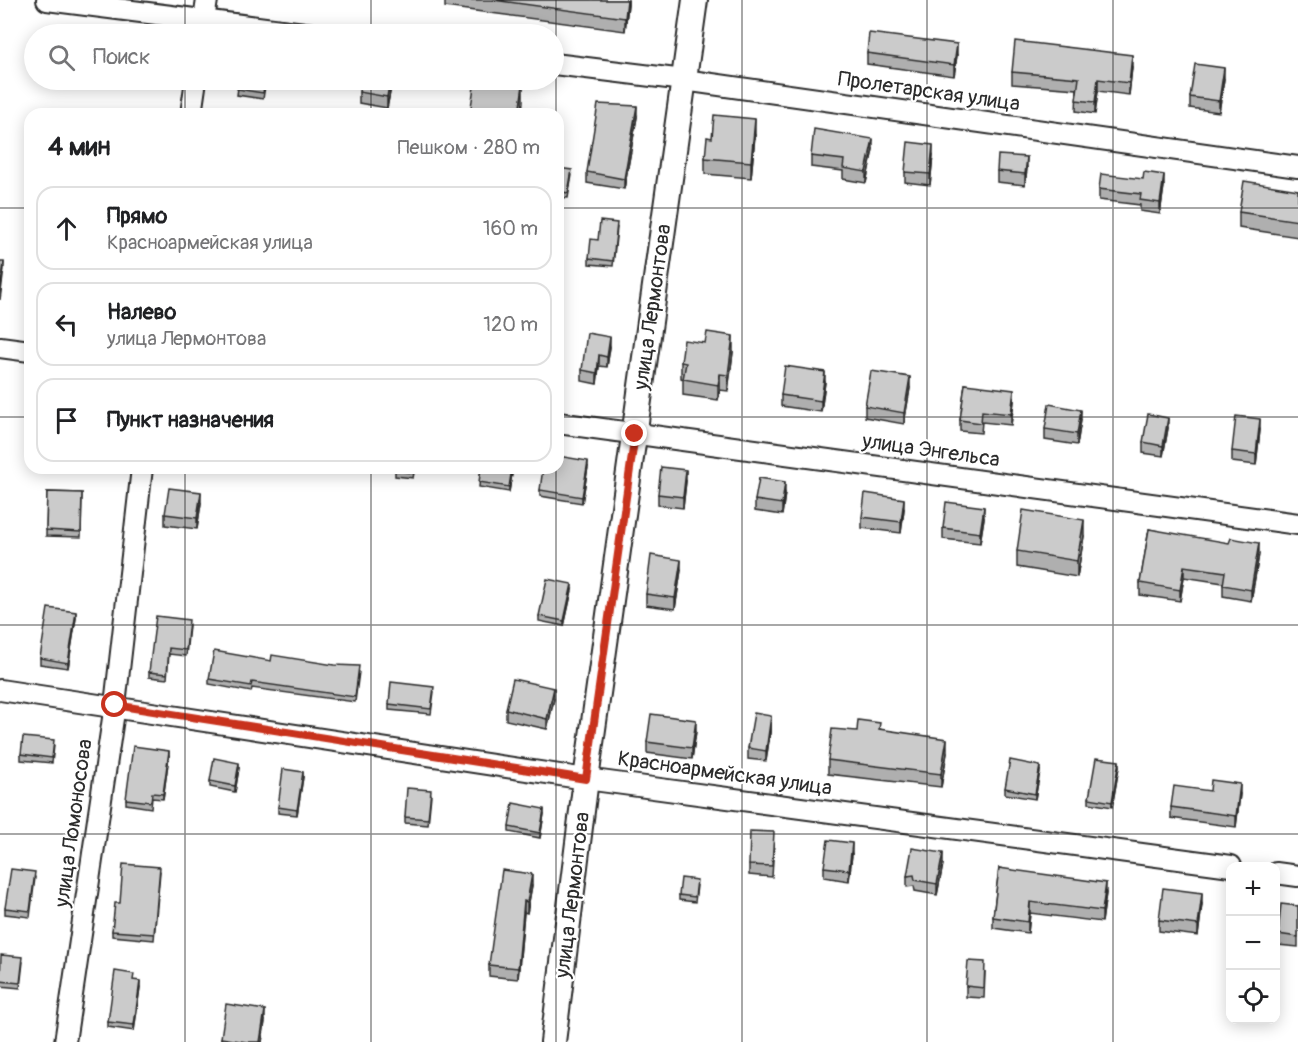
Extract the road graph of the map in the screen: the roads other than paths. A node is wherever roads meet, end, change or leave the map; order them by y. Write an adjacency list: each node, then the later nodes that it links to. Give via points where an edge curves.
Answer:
1 (47, 0): 4 (street)
2 (207, 0): 5 (street)
3 (695, 0): 7 (street, улица Лермонтова)
4 (181, 24)
5 (204, 24)
6 (564, 65): 7 (street, Пролетарская улица)
7 (684, 80): 10 (street, Пролетарская улица); 14 (street, улица Лермонтова)
8 (194, 90): 9 (street)
9 (191, 108)
10 (1298, 167)
11 (0, 347): 12 (street)
12 (24, 350)
13 (564, 424): 14 (street, улица Энгельса)
14 (635, 434): 16 (street, улица Энгельса); 19 (street, улица Лермонтова)
15 (141, 474): 18 (street, улица Ломоносова)
16 (1298, 524)
17 (0, 690): 18 (street, Красноармейская улица)
18 (115, 705): 19 (street, Красноармейская улица); 23 (street, улица Ломоносова)
19 (586, 779): 20 (street, Красноармейская улица); 24 (street, улица Лермонтова)
20 (1226, 866)
21 (1280, 874): 22 (street)
22 (1298, 876)
23 (65, 1042)
24 (553, 1042)

